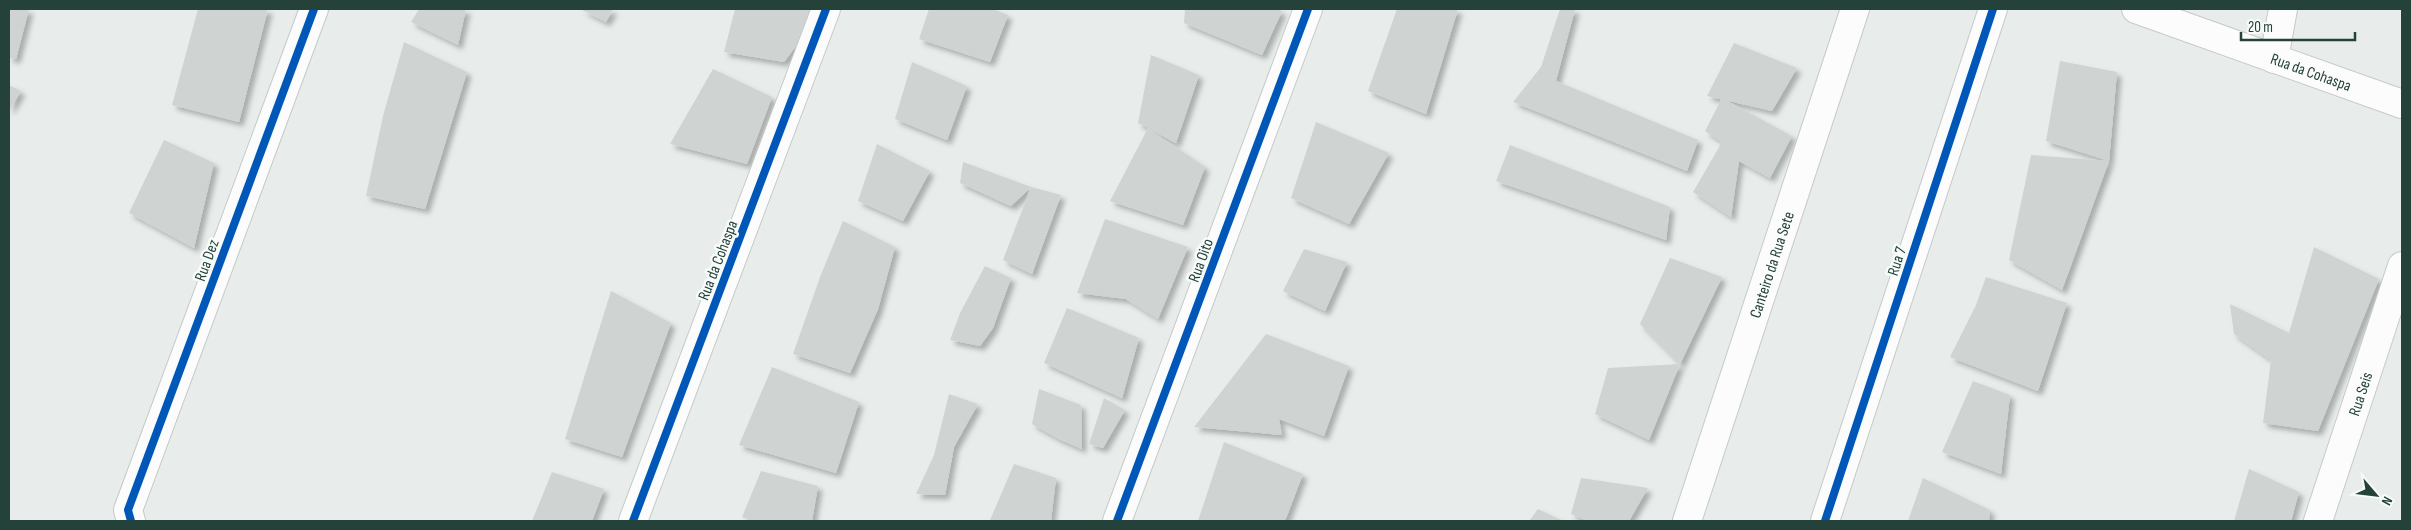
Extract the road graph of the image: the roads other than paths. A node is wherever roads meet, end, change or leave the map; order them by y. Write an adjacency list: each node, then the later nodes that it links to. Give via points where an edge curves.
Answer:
1 (314, 9): 11 (street, Rua Dez, via 128,510)
2 (826, 9): 12 (street, Rua da Cohaspa)
3 (1308, 9): 13 (street, Rua Oito)
4 (1855, 9): 14 (street, Canteiro da Rua Sete)
5 (1992, 9): 15 (street, Rua 7)
6 (2136, 9): 8 (street, Rua da Cohaspa)
7 (2283, 9): 8 (street)
8 (2274, 59): 9 (street, Rua da Cohaspa)
9 (2402, 104)
10 (2402, 266): 16 (street, Rua Seis)
11 (131, 521)
12 (633, 521)
13 (1117, 521)
14 (1687, 521)
15 (1825, 521)
16 (2318, 521)

